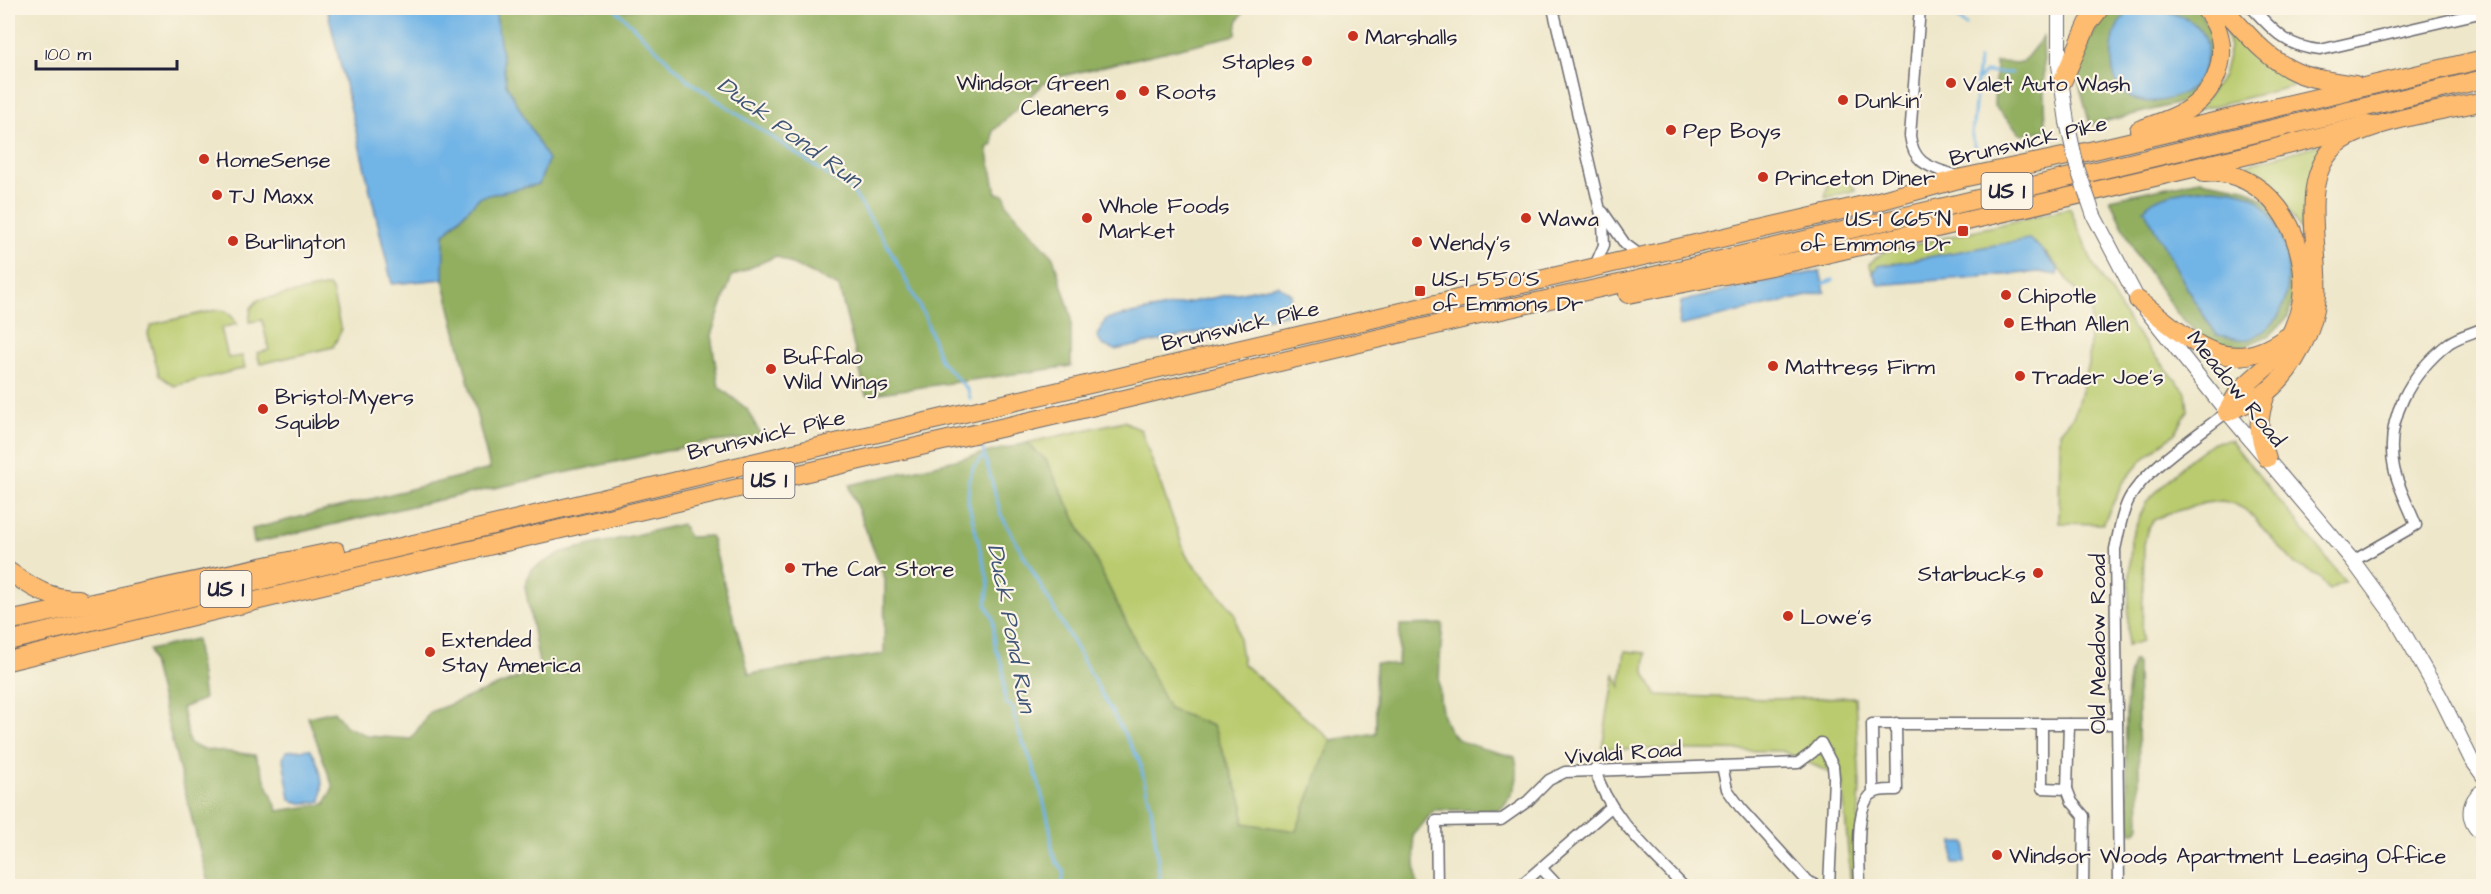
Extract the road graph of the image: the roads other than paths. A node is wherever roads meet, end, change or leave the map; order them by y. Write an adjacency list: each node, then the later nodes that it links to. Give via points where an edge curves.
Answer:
1 (1553, 8): 18 (street)
2 (1920, 8): 16 (street, via 1912,150 1921,163)
3 (2059, 8): 11 (street, Meadow Road)
4 (2100, 8): 11 (highway, via 2088,24)
5 (2204, 8): 15 (highway, via 2211,15 2223,49 2209,92 2193,107)
6 (2223, 8): 12 (highway, via 2260,48 2282,65 2312,78)
7 (2252, 8): 8 (street, via 2278,36 2302,49 2320,50)
8 (2484, 12)
9 (2484, 59): 12 (highway, Brunswick Pike / US 1)
10 (2484, 79): 22 (highway, Brunswick Pike / US 1)
11 (2062, 82): 21 (street, Meadow Road, bridge, via 2077,167 2094,216)
12 (2363, 87): 15 (highway, Brunswick Pike / US 1)
13 (2484, 101): 14 (highway)
14 (2374, 126): 17 (highway); 25 (highway, via 2333,148 2316,178 2317,296 2306,339)
15 (2077, 154): 16 (highway, Brunswick Pike / US 1)
16 (1962, 178): 19 (highway, Brunswick Pike / US 1)
17 (2151, 178): 22 (highway, via 1754,270 1620,295); 24 (highway, via 2234,174 2258,187 2279,208 2297,245 2303,289)
18 (1599, 204): 19 (street, via 1625,244); 20 (street, via 1604,245)
19 (1642, 257): 20 (highway, Brunswick Pike / US 1)
20 (1594, 268): 28 (highway, Brunswick Pike / US 1)
21 (2138, 300): 24 (highway, via 2219,355 2244,357 2259,353); 26 (street, Meadow Road)
22 (1531, 302): 34 (highway, Brunswick Pike / US 1)
23 (2484, 328): 29 (street, via 2451,342 2415,375 2401,402 2392,435 2394,469 2416,525)
24 (2291, 333): 26 (highway, via 2275,358 2239,392)
25 (2267, 392): 26 (highway); 27 (highway, via 2259,413 2259,437)
26 (2227, 412): 27 (street, Meadow Road); 38 (street, Old Meadow Road, via 2148,476 2129,498 2123,514 2115,549)
27 (2267, 458): 29 (street, Meadow Road)
28 (444, 535): 31 (highway, via 368,544); 33 (highway, Brunswick Pike / US 1)
29 (2353, 561): 39 (street, Meadow Road, via 2397,621 2462,741)
30 (8, 571): 31 (highway, via 53,597)
31 (105, 600): 32 (highway)
32 (8, 621)
33 (8, 641)
34 (8, 661)
35 (1896, 723): 36 (street); 44 (street, via 1897,790); 44 (street, via 1872,724)
36 (2042, 724): 37 (street); 43 (street, via 2042,788)
37 (2069, 724): 38 (street); 43 (street)
38 (2117, 724): 57 (street, Old Meadow Road)
39 (2478, 762): 42 (street, Meadow Road); 45 (street, Meadow Road)
40 (1722, 766): 41 (street, Vivaldi Road); 53 (street, via 1727,789 1740,807 1807,881); 54 (street, Vivaldi Road, via 1798,763 1821,743 1833,766 1834,778)
41 (1595, 769): 46 (street, via 1599,787); 49 (street, Vivaldi Road, via 1564,772 1549,780 1502,820 1436,821)
42 (2484, 777)
43 (2067, 789): 56 (street, via 2084,816)
44 (1873, 793): 55 (street, via 1860,812)
45 (2479, 794): 47 (street, Meadow Road, via 2470,817)
46 (1611, 807): 48 (street); 52 (street)
47 (2484, 835)
48 (1542, 868): 50 (street); 51 (street)
49 (1437, 886)
50 (1520, 886)
51 (1558, 886)
52 (1683, 886)
53 (1817, 886)
54 (1830, 886)
55 (1860, 886)
56 (2083, 886)
57 (2119, 886)

